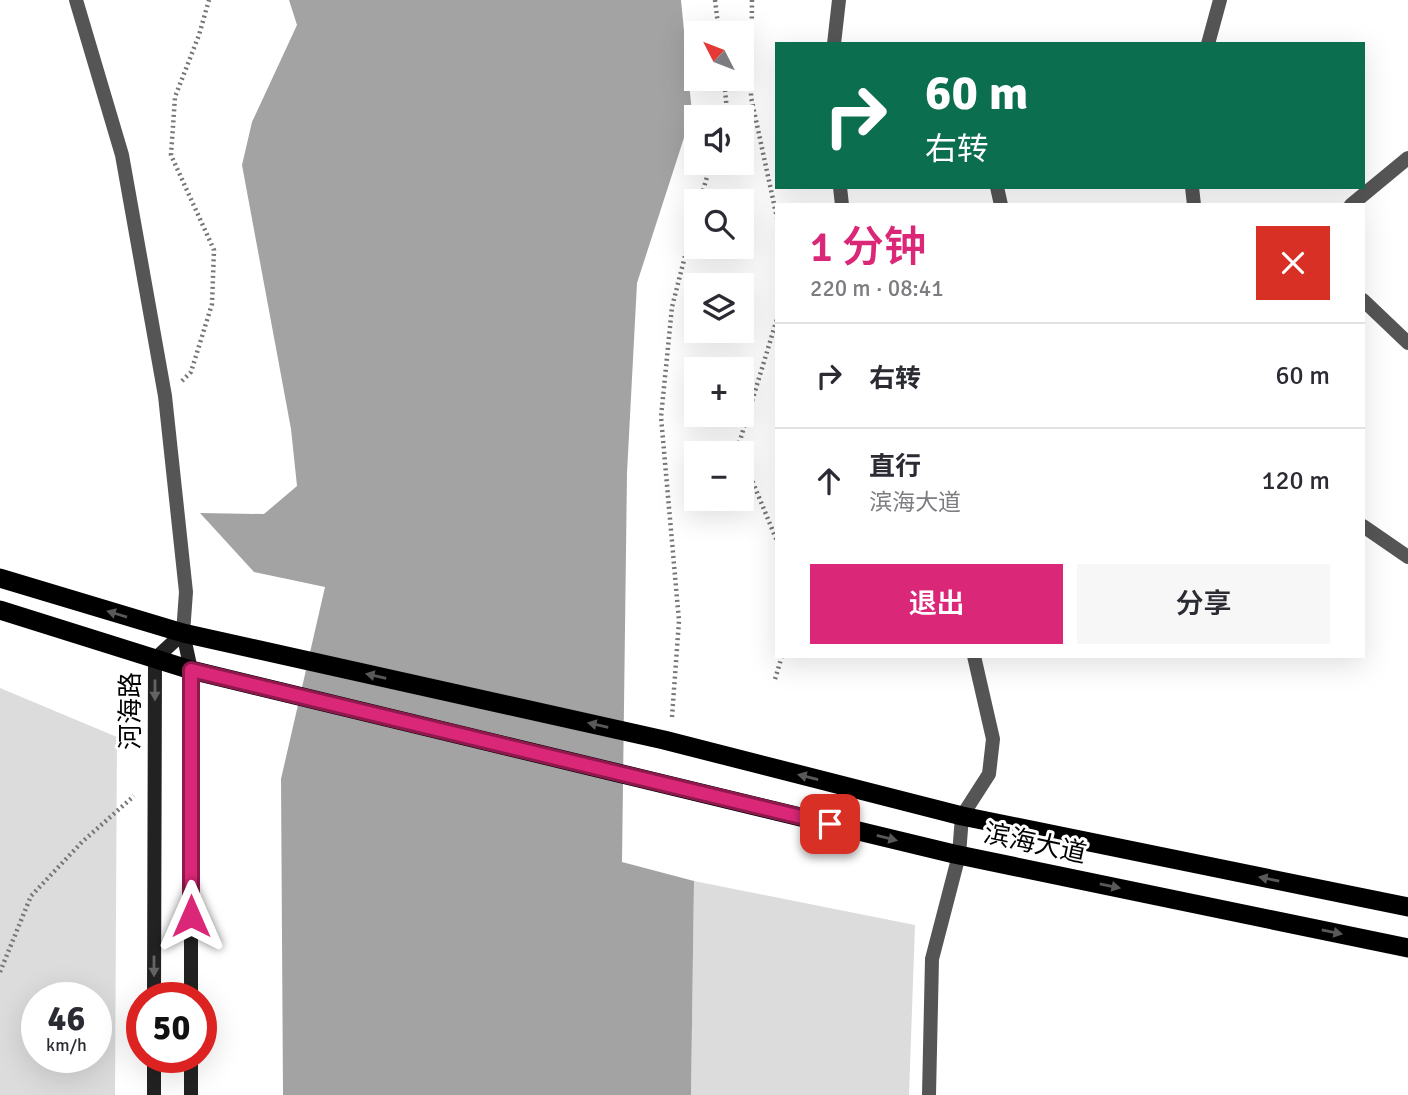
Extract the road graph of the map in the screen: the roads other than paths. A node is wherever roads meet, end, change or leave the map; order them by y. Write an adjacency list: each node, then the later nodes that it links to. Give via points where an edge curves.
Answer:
1 (76, 0): 14 (street, via 122,155 165,396 186,592)
2 (839, 0): 4 (street)
3 (1220, 0): 5 (street)
4 (834, 42)
5 (1209, 42)
6 (1408, 159): 7 (street)
7 (1353, 203)
8 (1365, 302): 9 (street)
9 (1408, 343)
10 (1365, 527): 11 (street)
11 (1408, 557)
12 (0, 578): 14 (highway, 滨海大道, one-way to 12)
13 (0, 610): 16 (highway, 滨海大道)
14 (183, 633): 16 (main road, 河海路); 17 (main road); 18 (highway, 滨海大道, one-way to 14, via 664,740)
15 (974, 658): 18 (street, via 993,739 989,774)
16 (155, 659): 17 (highway, 滨海大道); 22 (main road, 河海路, one-way to 22)
17 (191, 670): 19 (highway, 滨海大道, one-way to 19); 23 (main road)
18 (962, 816): 19 (street); 20 (highway, 滨海大道, one-way to 18)
19 (959, 856): 21 (highway, 滨海大道, one-way to 21); 28 (street, via 932,959)
20 (1408, 907)
21 (1408, 948)
22 (154, 982)
23 (191, 982)
24 (154, 1073): 26 (main road)
25 (191, 1073): 27 (main road)
26 (154, 1095)
27 (191, 1095)
28 (929, 1095)

